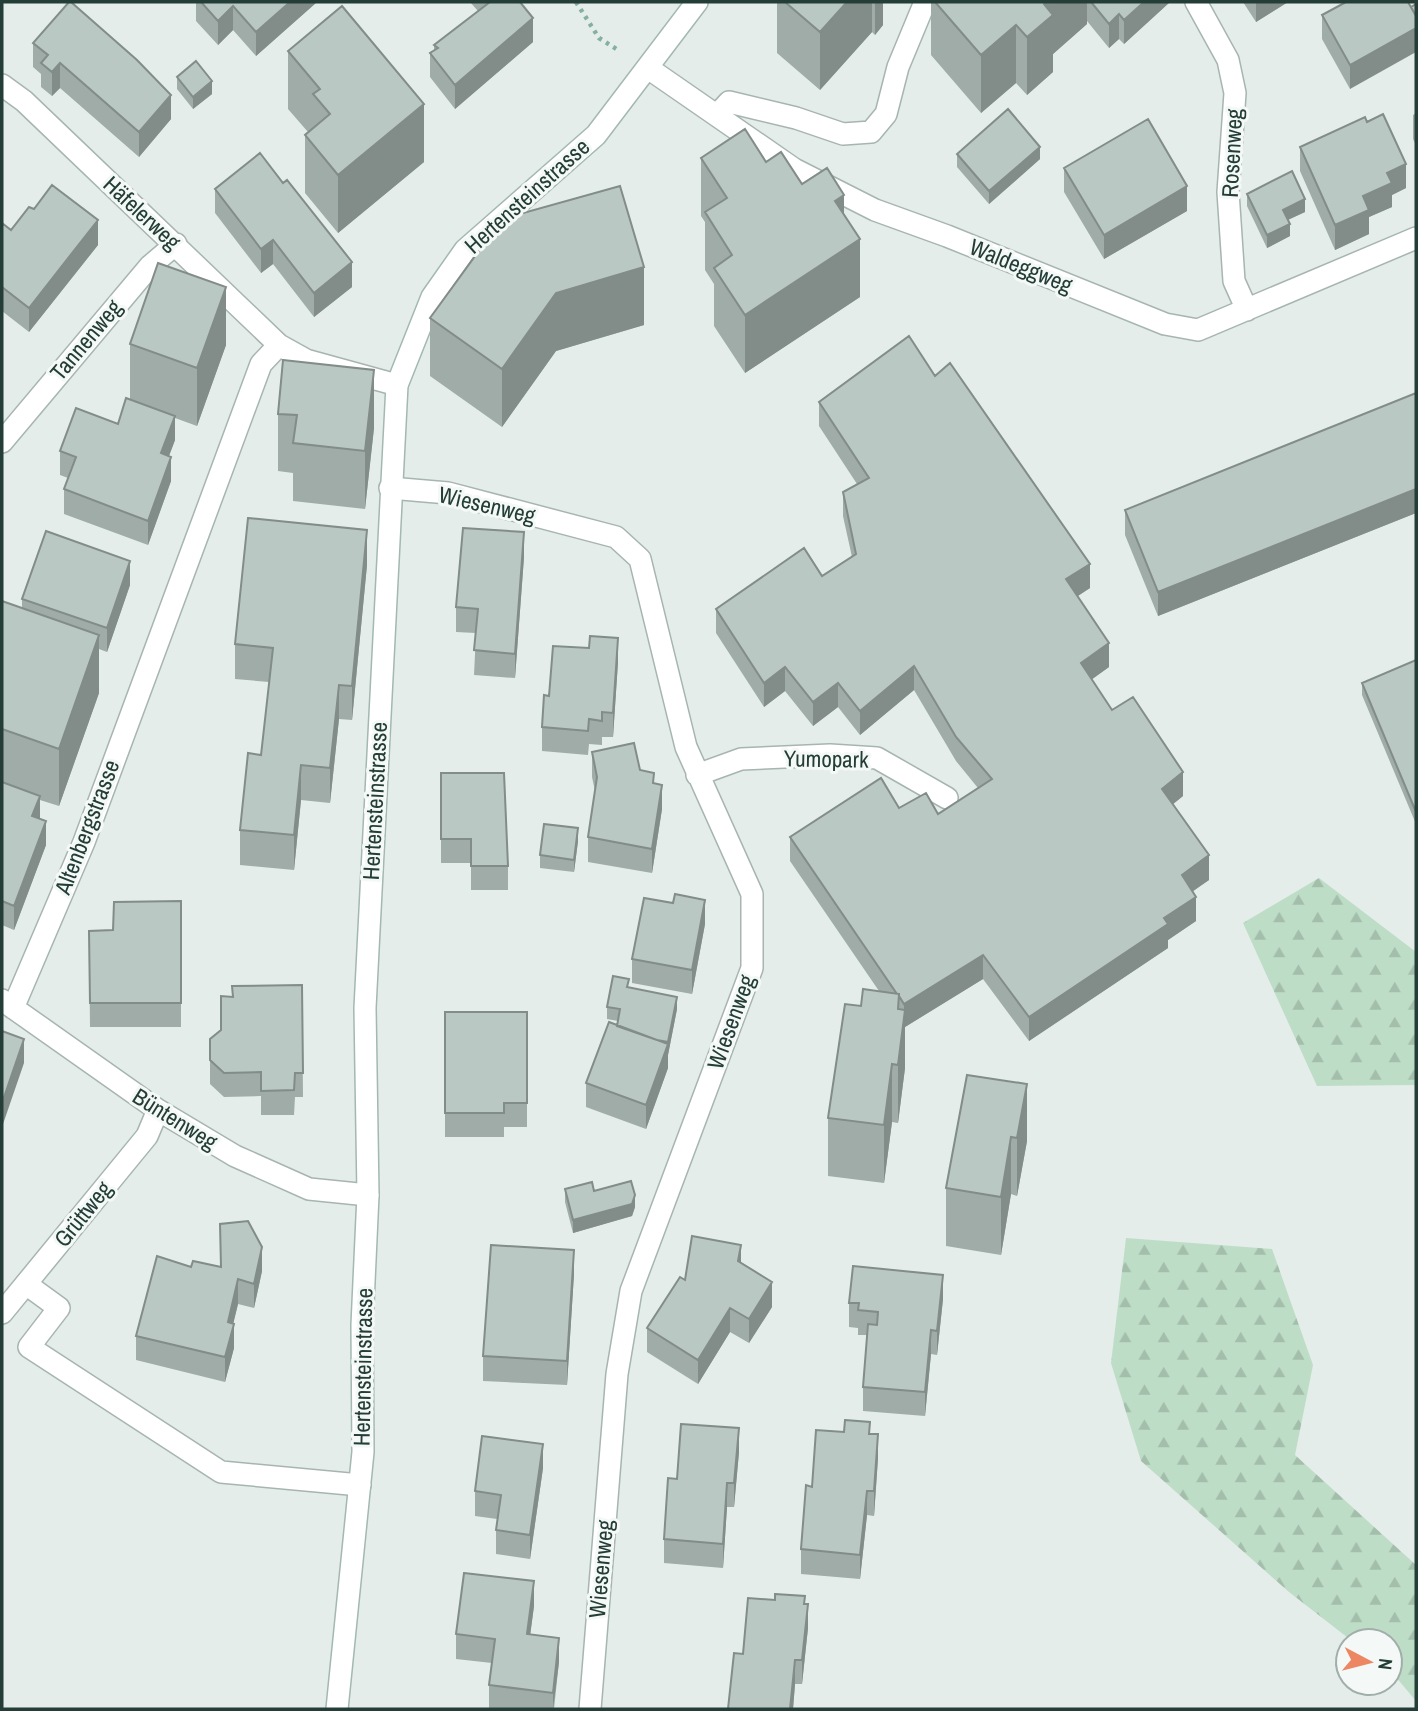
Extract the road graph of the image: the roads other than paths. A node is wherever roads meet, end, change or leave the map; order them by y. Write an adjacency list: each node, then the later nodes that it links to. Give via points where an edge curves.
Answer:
1 (697, 2): 4 (street, Hertensteinstrasse)
2 (925, 2): 6 (street, via 898,67 886,114 871,132 844,134 729,102)
3 (1196, 2): 9 (street, Rosenweg, via 1228,60 1235,93 1229,205 1234,281)
4 (648, 68): 6 (street, Waldeggweg); 11 (street, Hertensteinstrasse, via 596,135 465,250 432,297)
5 (2, 85): 8 (street, Häfelerweg)
6 (717, 115): 9 (street, Waldeggweg, via 794,170 875,211 1165,324 1198,330)
7 (1416, 238): 9 (street, Waldeggweg)
8 (176, 244): 10 (street, Häfelerweg); 12 (street, Tannenweg, via 150,266)
9 (1247, 310)
10 (279, 345): 11 (street, Häfelerweg, via 306,360); 16 (street, Altenbergstrasse, via 261,364 84,842)
11 (397, 385): 13 (street, Hertensteinstrasse)
12 (2, 442)
13 (390, 488): 14 (street, Wiesenweg, via 448,493 616,537 640,559); 18 (street, Hertensteinstrasse, via 365,1008)
14 (697, 775): 15 (street, Yumopark, via 741,759 877,758); 23 (street, Wiesenweg, via 752,894 752,968 631,1291 617,1374)
15 (947, 798)
16 (8, 1004): 17 (street, Büntenweg)
17 (158, 1110): 18 (street, Büntenweg, via 234,1156 309,1189); 19 (street, Grüttweg, via 147,1136)
18 (368, 1195): 21 (street, Hertensteinstrasse)
19 (26, 1284): 20 (street, Grüttweg); 21 (street, via 59,1308 29,1347 222,1472)
20 (2, 1313)
21 (360, 1485): 22 (street, Hertensteinstrasse)
22 (337, 1709)
23 (590, 1709)

